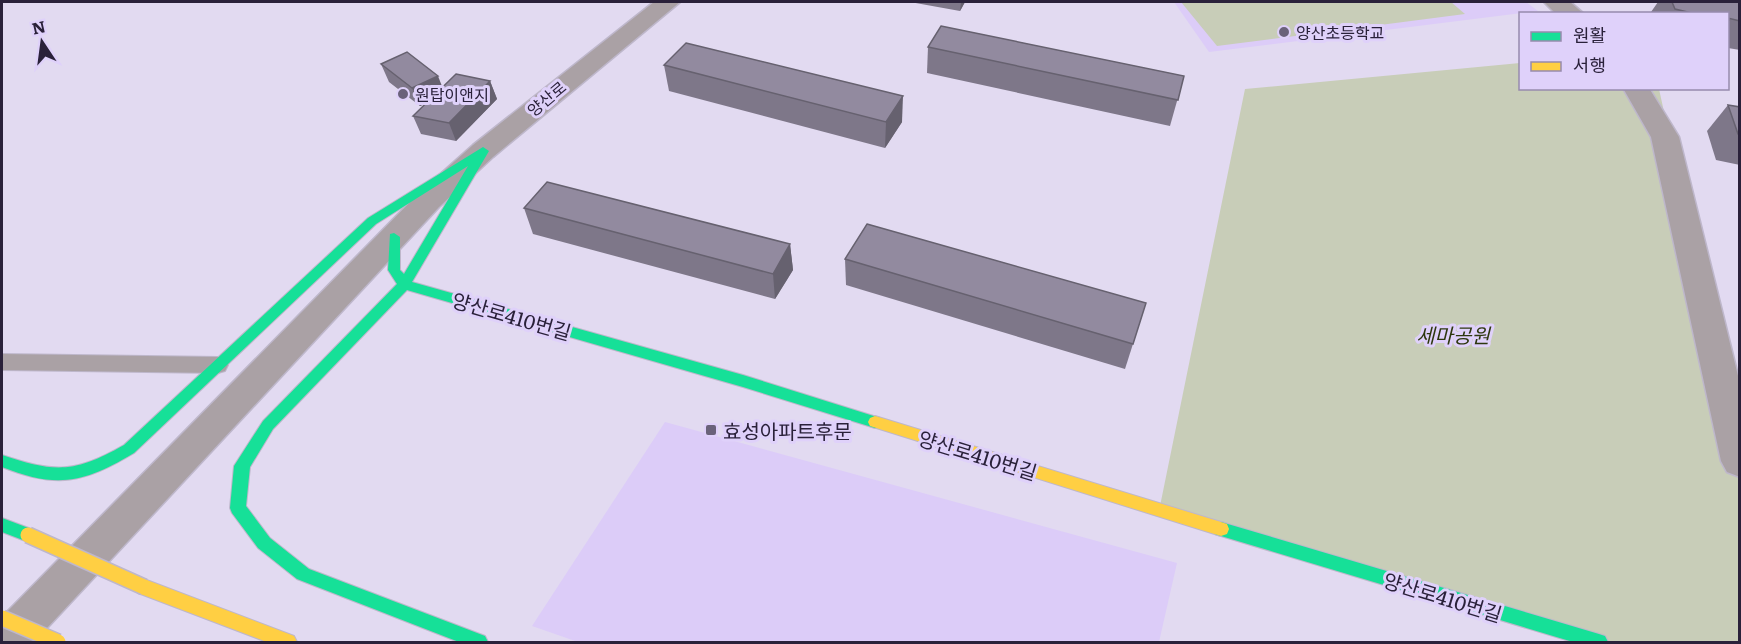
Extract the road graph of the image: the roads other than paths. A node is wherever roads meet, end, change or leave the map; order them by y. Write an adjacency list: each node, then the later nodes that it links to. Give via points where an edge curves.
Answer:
1 (668, 2): 5 (street, 양산로)
2 (1556, 2): 3 (street)
3 (1569, 12)
4 (1637, 90): 11 (street, via 1665,137)
5 (483, 151): 6 (street, 양산로); 7 (main road); 9 (main road, via 372,221)
6 (394, 237): 7 (main road, via 394,270); 14 (street, 양산로)
7 (404, 285): 17 (main road, via 268,425 242,466 238,508 264,543 303,574); 18 (main road, 양산로410번길, via 742,381)
8 (2, 362): 9 (lane)
9 (218, 365): 10 (main road, via 129,449 101,467 71,475 40,475)
10 (2, 461)
11 (1740, 461)
12 (2, 525): 16 (main road, bridge, via 144,587)
13 (2, 618): 15 (main road, bridge)
14 (6, 642)
15 (58, 642)
16 (288, 642)
17 (479, 642)
18 (1599, 642)

